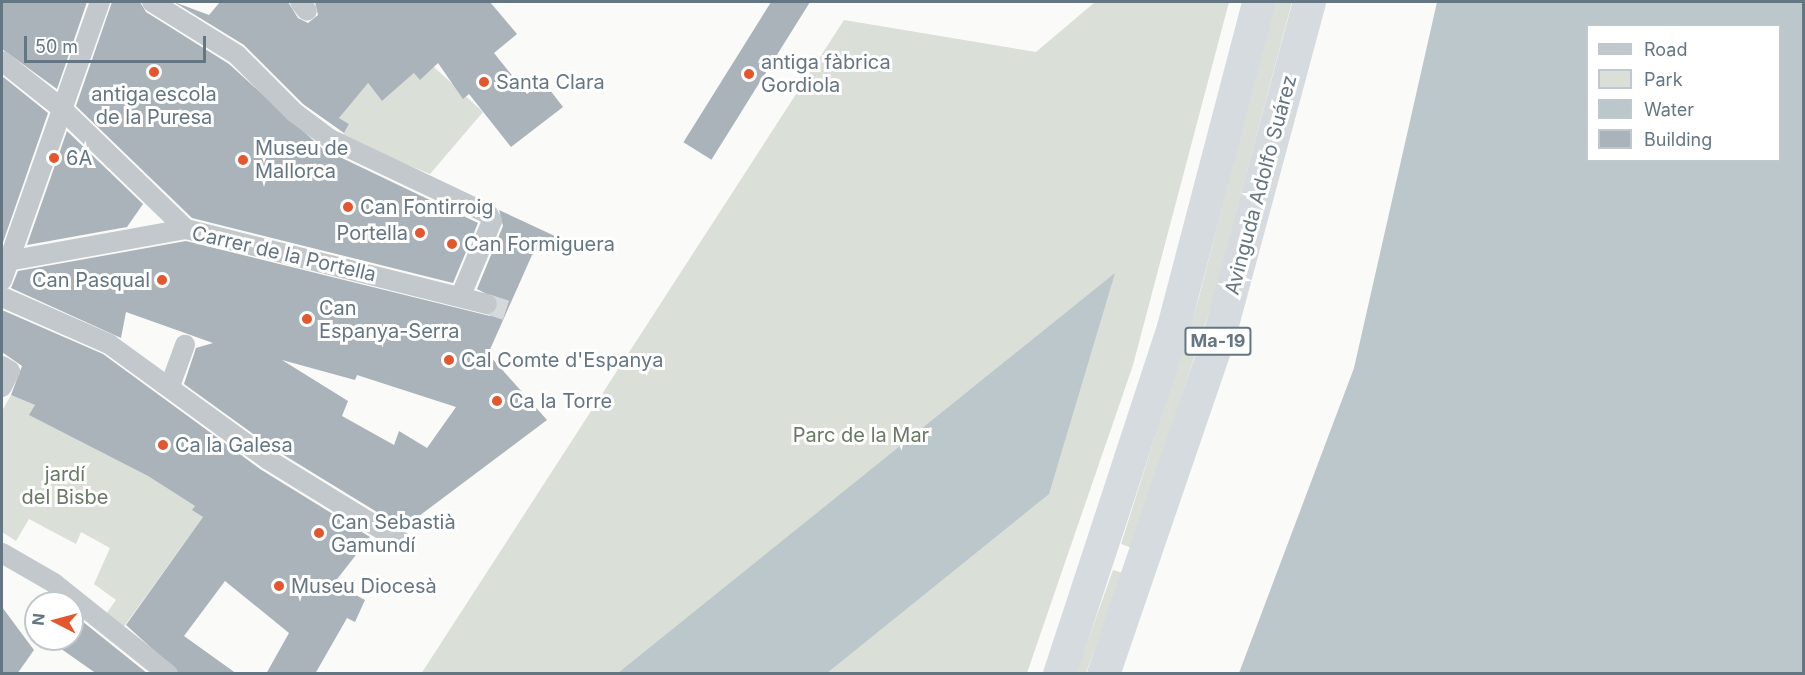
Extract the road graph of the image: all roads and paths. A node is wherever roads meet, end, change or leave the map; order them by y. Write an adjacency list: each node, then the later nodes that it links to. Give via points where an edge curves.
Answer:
1 (100, 2): 6 (street)
2 (152, 2): 9 (street, via 237,55 294,113 330,139 459,199 492,220)
3 (1258, 2): 19 (highway, Ma-19, via 1173,327)
4 (1309, 2): 20 (highway, Avinguda Adolfo Suárez / Ma-19, via 1218,339)
5 (2, 61): 6 (street)
6 (61, 108): 7 (street); 8 (street)
7 (186, 229): 8 (street, Carrer de la Portella); 9 (street, Carrer de la Portella)
8 (3, 275)
9 (461, 296): 11 (street, Carrer de la Portella)
10 (2, 297): 14 (street, via 109,344)
11 (487, 304)
12 (185, 345): 14 (street)
13 (2, 366): 15 (street, via 10,370)
14 (170, 386): 16 (street, via 267,459)
15 (2, 387)
16 (405, 544)
17 (2, 553): 18 (street, via 54,583)
18 (168, 674)
19 (1059, 674)
20 (1103, 674)

